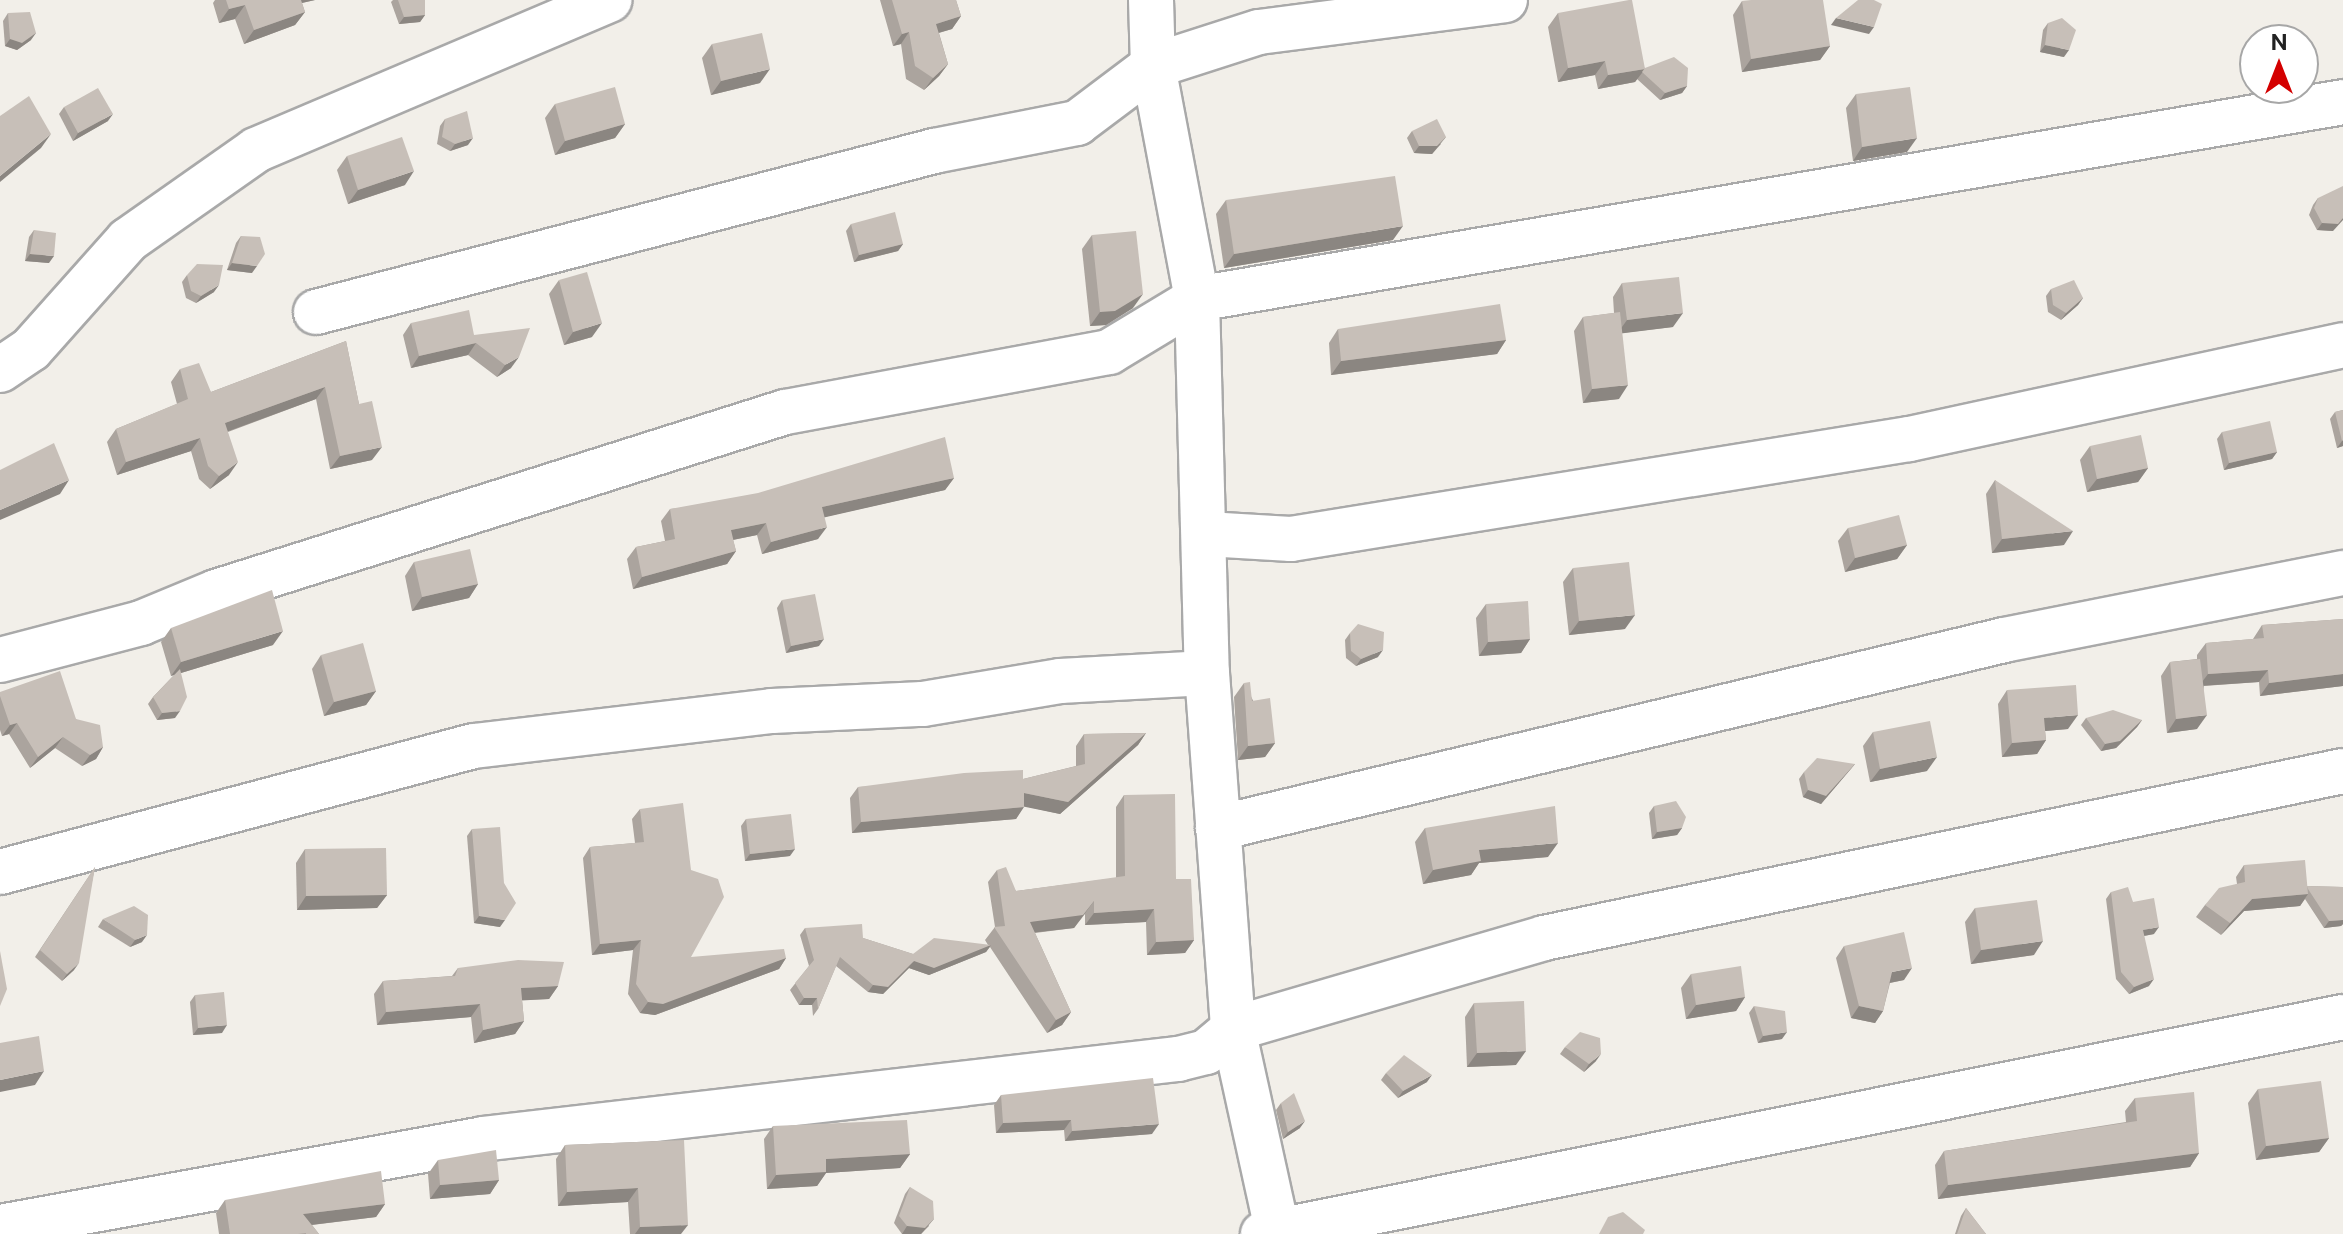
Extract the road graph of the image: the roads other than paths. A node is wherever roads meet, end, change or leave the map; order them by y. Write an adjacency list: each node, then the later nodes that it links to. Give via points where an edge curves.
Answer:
1 (610, 0): 9 (street, via 256,150 128,240 31,349)
2 (1151, 0): 4 (street)
3 (1505, 0): 4 (street, via 1259,32)
4 (1153, 66): 6 (street); 7 (street, via 1077,123 903,159)
5 (2343, 102): 6 (street)
6 (1197, 299): 10 (street); 12 (street, via 1109,352 785,412 216,592 141,623)
7 (316, 312)
8 (2343, 345): 10 (street, via 1909,439 1291,539)
9 (0, 370)
10 (1206, 534): 13 (street)
11 (2343, 573): 15 (street, via 2004,640)
12 (0, 660)
13 (1207, 673): 15 (street); 16 (street, via 1060,681 923,704 772,711 474,746)
14 (2343, 771): 18 (street, via 1544,938)
15 (1218, 828): 18 (street)
16 (0, 872)
17 (2343, 1017): 20 (street)
18 (1233, 1029): 19 (street, via 1206,1052 1178,1059 482,1139); 20 (street)
19 (0, 1227)
20 (1273, 1233)

